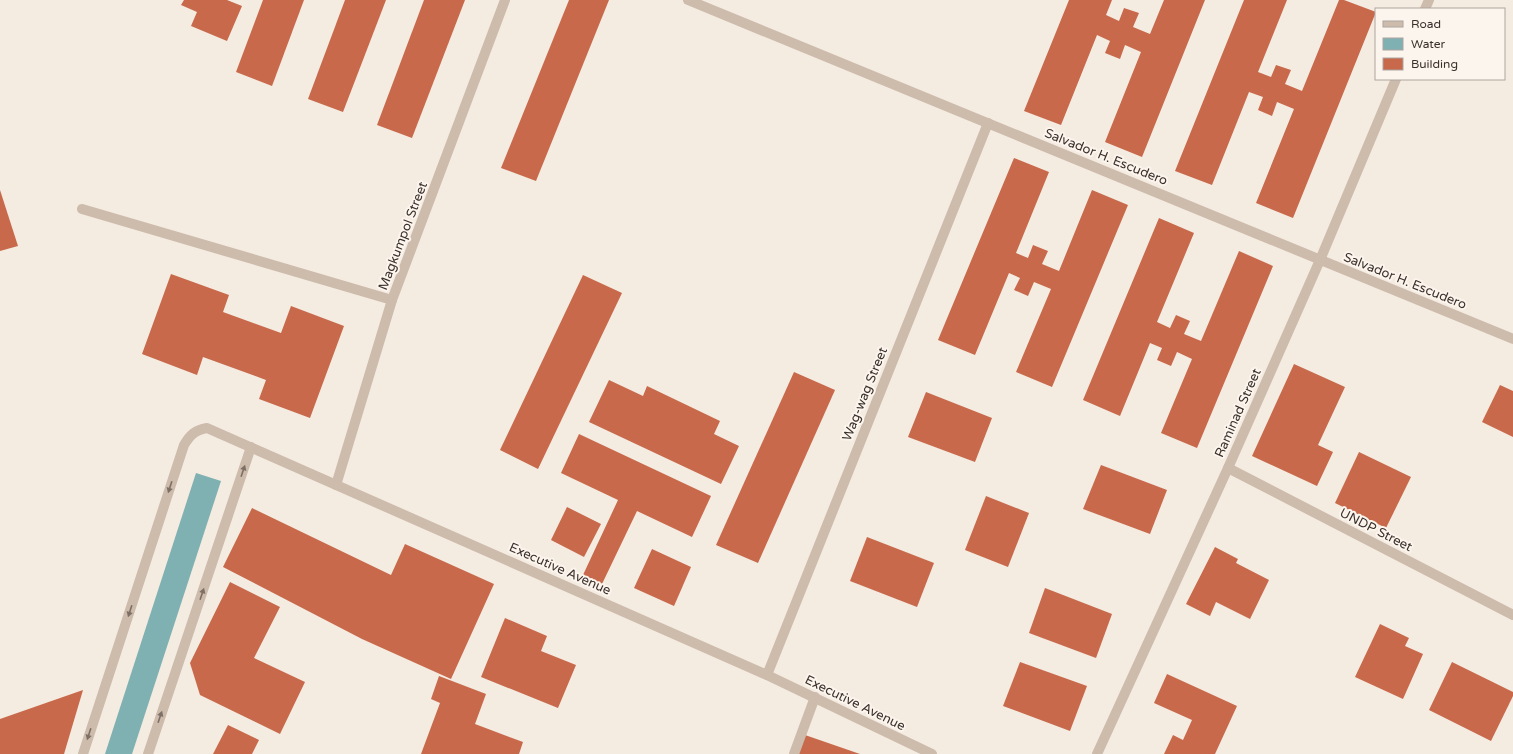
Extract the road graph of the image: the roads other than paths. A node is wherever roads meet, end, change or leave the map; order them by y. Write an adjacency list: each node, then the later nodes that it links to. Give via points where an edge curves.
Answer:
1 (505, 0): 7 (street, Magkumpol Street)
2 (688, 0): 4 (street, Salvador H. Escudero)
3 (1396, 80): 6 (street, Raminad Street)
4 (988, 123): 6 (street, Salvador H. Escudero); 13 (street, Wag-wag Street)
5 (82, 209): 7 (street)
6 (1320, 260): 8 (street, Salvador H. Escudero); 10 (street, Raminad Street)
7 (392, 300): 11 (street, Magkumpol Street)
8 (1513, 339)
9 (251, 447): 11 (street, Executive Avenue); 15 (street, Executive Avenue, one-way to 15, via 207,428 192,433 186,440); 16 (street, one-way to 9)
10 (1228, 468): 12 (street, UNDP Street); 19 (street, Raminad Street)
11 (336, 485): 13 (street, Executive Avenue)
12 (1513, 615)
13 (767, 675): 14 (street, Executive Avenue)
14 (815, 697): 17 (street); 18 (street, Executive Avenue)
15 (83, 754)
16 (148, 754)
17 (794, 754)
18 (932, 754)
19 (1097, 754)

